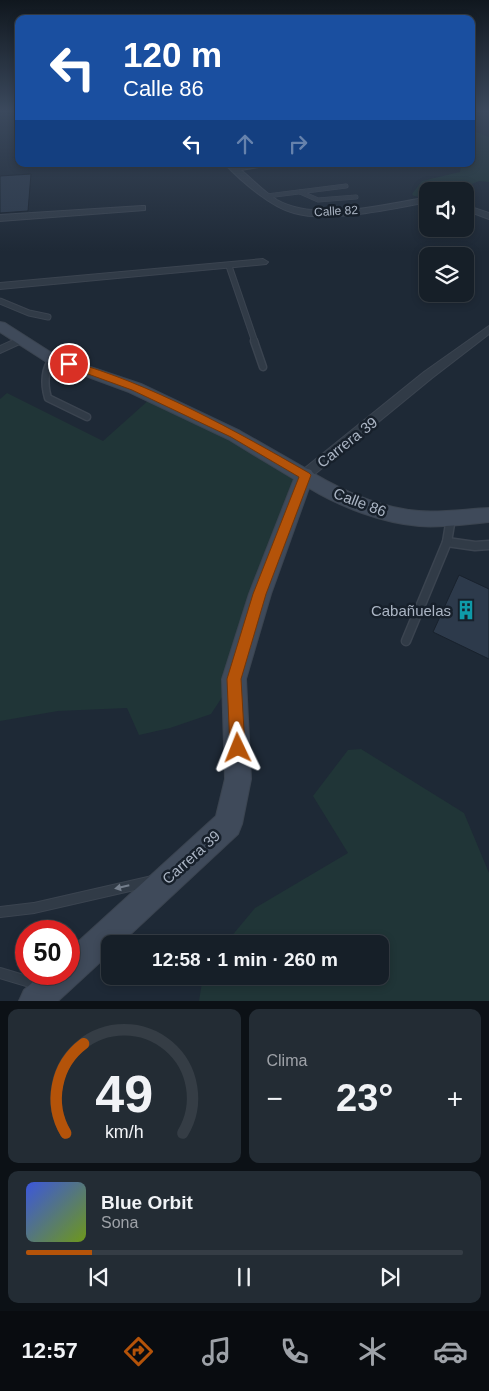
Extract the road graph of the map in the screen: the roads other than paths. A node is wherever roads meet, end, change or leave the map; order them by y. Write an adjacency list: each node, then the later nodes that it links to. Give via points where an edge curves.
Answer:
1 (233, 167): 4 (street, Calle 82)
2 (346, 186): 3 (lane)
3 (300, 192): 4 (lane); 5 (lane, via 318,200)
4 (267, 196): 6 (street, Calle 82, via 295,211 319,214 384,208)
5 (356, 197)
6 (419, 201)
7 (142, 208): 10 (street)
8 (474, 211): 9 (street)
9 (489, 216)
10 (0, 218)
11 (263, 262): 12 (street)
12 (229, 266): 13 (street); 21 (lane)
13 (0, 286)
14 (0, 301): 15 (lane, via 33,316)
15 (48, 317)
16 (0, 326): 18 (main road, Calle 86)
17 (489, 329): 23 (street, Carrera 39)
18 (20, 340): 19 (street); 20 (main road, Calle 86)
19 (0, 350)
20 (52, 358): 22 (lane, via 46,366 44,389 48,398); 23 (main road, Calle 86, via 135,388 234,435)
21 (263, 368)
22 (87, 417)
23 (305, 475): 25 (main road, Calle 86, via 332,493 398,516 421,519); 29 (main road, Carrera 39, via 260,594 234,679 238,779 228,824)
24 (489, 515): 25 (main road, Calle 86)
25 (451, 517): 26 (lane)
26 (446, 542): 27 (lane); 28 (lane)
27 (489, 545)
28 (406, 640)
29 (170, 877): 30 (lane, one-way to 30, via 34,908); 31 (main road, Carrera 39)
30 (0, 912)
31 (80, 960)
32 (0, 973): 33 (lane)
33 (15, 976)

